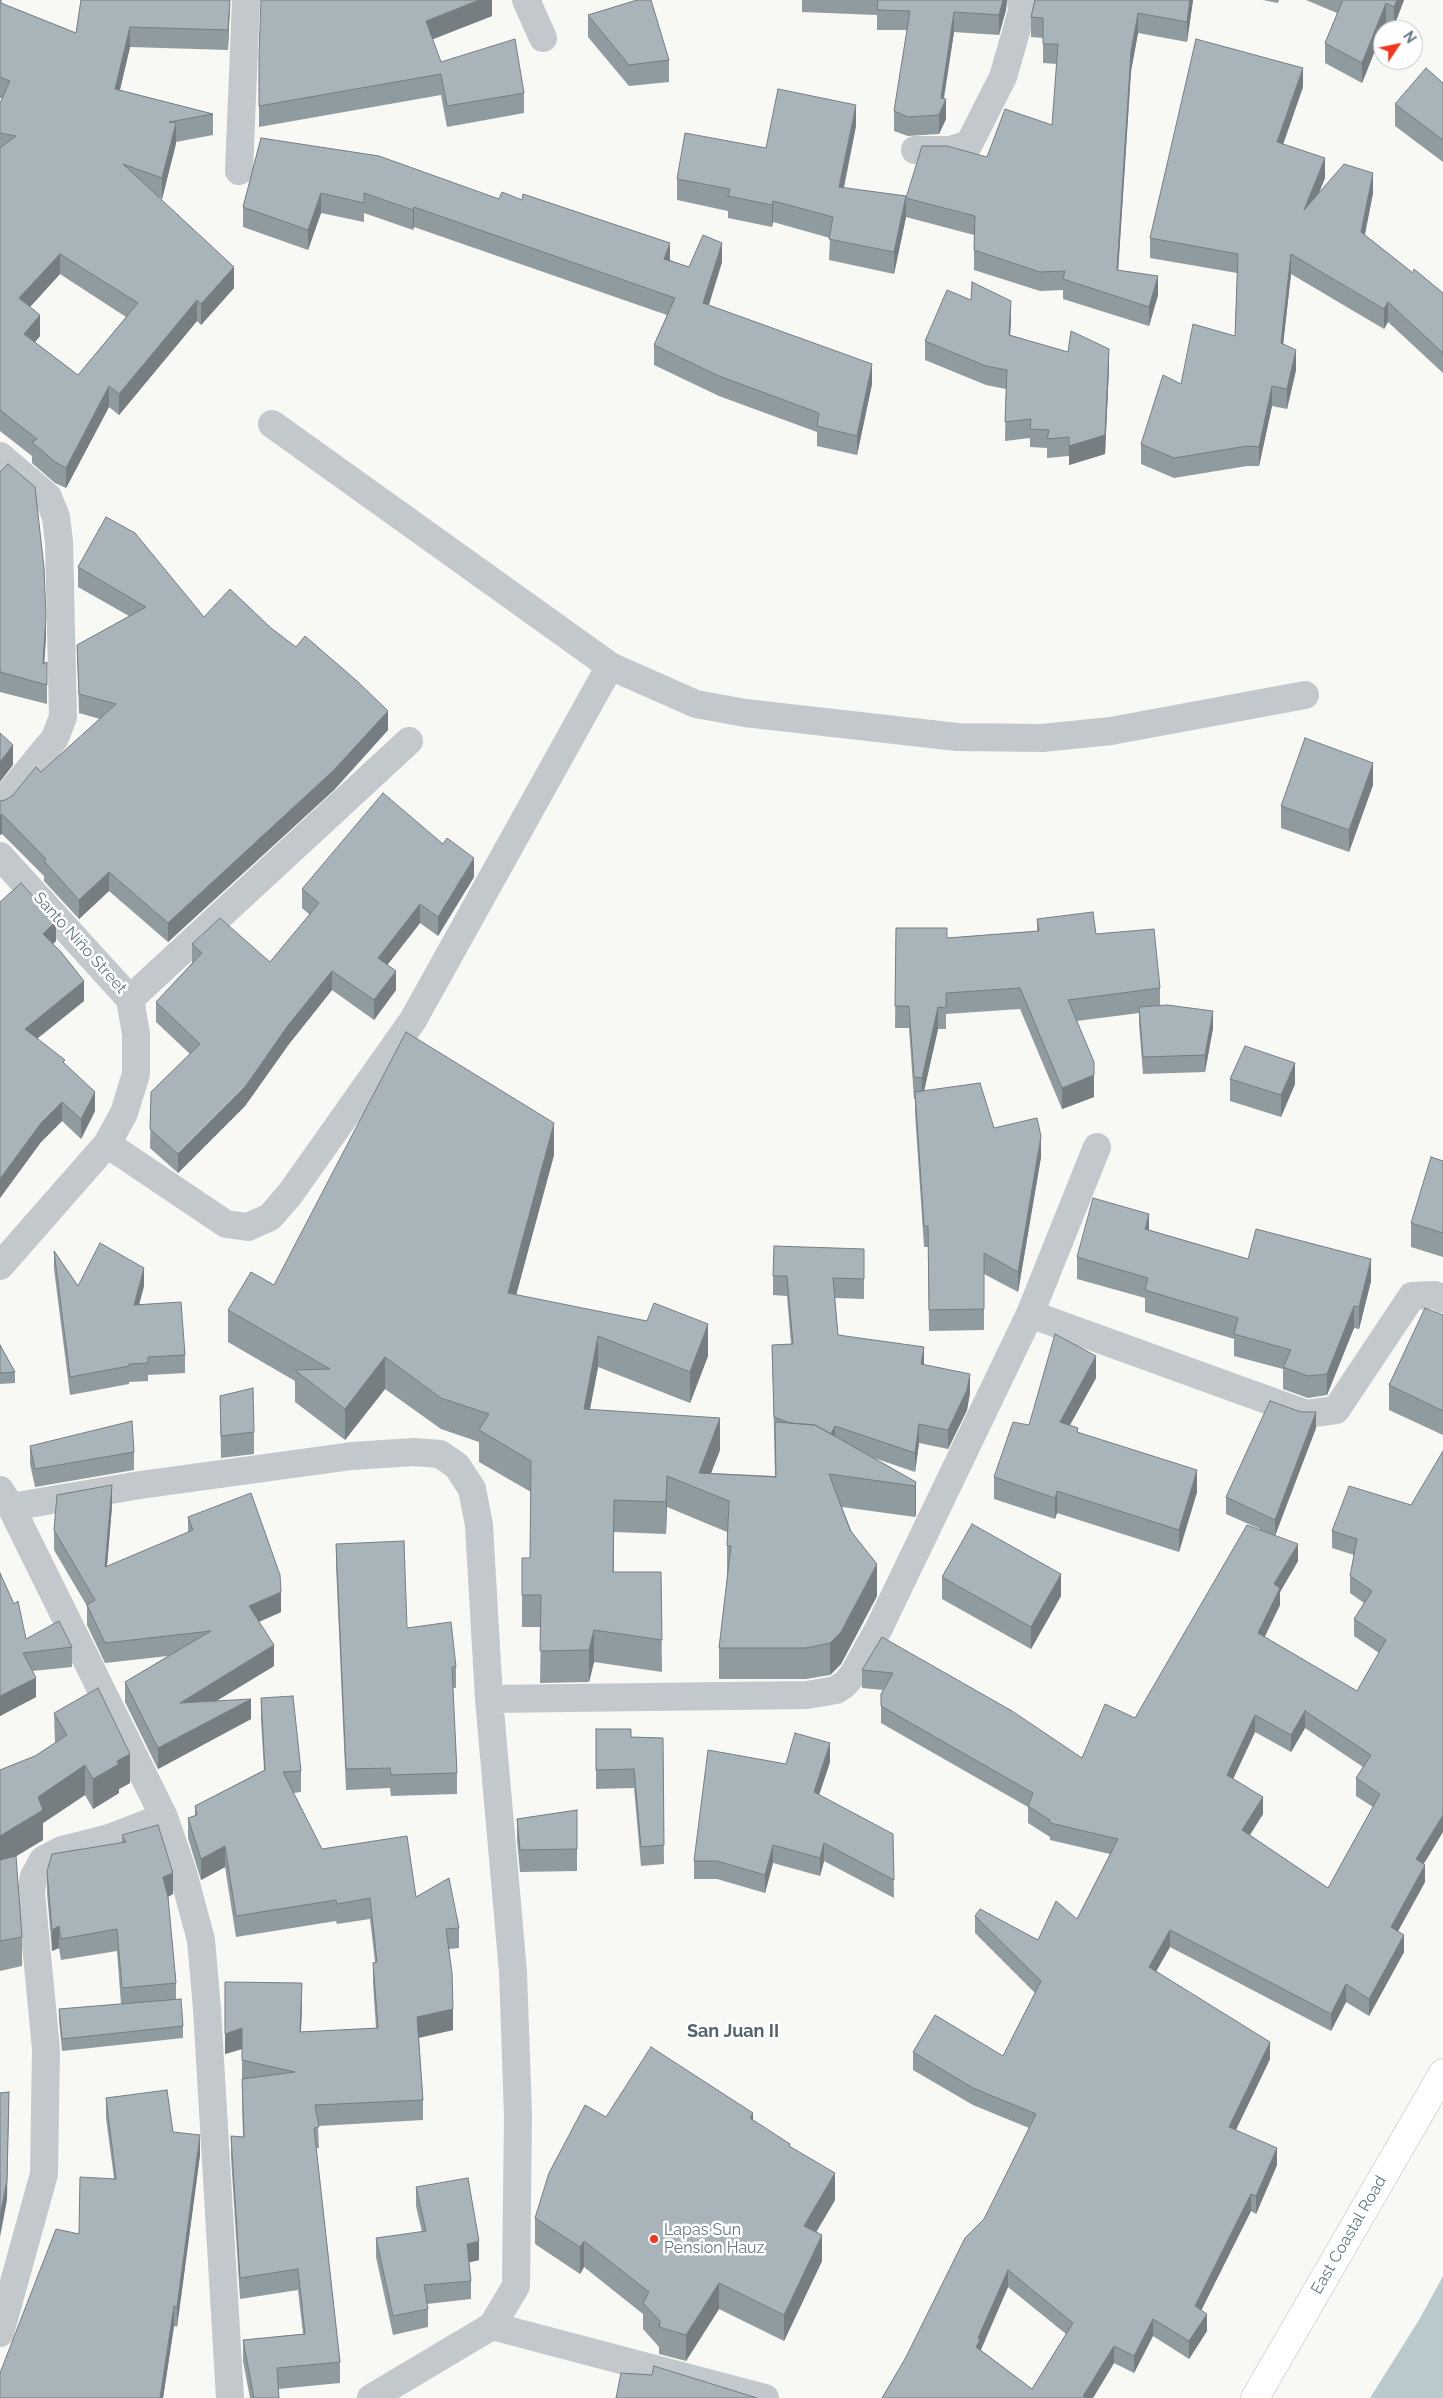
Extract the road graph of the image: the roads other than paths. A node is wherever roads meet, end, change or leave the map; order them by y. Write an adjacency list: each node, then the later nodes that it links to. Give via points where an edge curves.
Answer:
1 (246, 0): 6 (street)
2 (526, 0): 4 (street)
3 (1021, 0): 5 (street, via 1022,10 1003,77 969,144 950,150)
4 (543, 38)
5 (915, 150)
6 (239, 171)
7 (272, 424): 9 (street)
8 (0, 456): 12 (street, via 48,497 56,517 63,717 55,738)
9 (610, 666): 10 (street, via 696,704 745,713 957,737 1042,738 1111,731); 15 (street, via 413,1020 290,1194 270,1217 248,1227 226,1224)
10 (1304, 695)
11 (409, 741): 14 (street)
12 (0, 805)
13 (0, 856): 14 (street, Santo Niño Street)
14 (130, 999): 15 (street, Santo Niño Street, via 136,1034 136,1074 124,1113)
15 (107, 1144): 17 (street, Santo Niño Street)
16 (1097, 1147): 19 (street)
17 (0, 1266)
18 (1443, 1299): 19 (street, via 1435,1295 1412,1296 1336,1410 1306,1414)
19 (1030, 1314): 21 (street, via 878,1628 845,1684 836,1690 807,1695)
20 (5, 1498): 21 (street, via 140,1485 352,1456 414,1452 440,1454 457,1466 472,1489 479,1526); 22 (street)
21 (489, 1699): 24 (street, via 513,1972 518,2115 516,2286)
22 (164, 1817): 25 (street, via 109,1838 62,1850 43,1860 34,1876 31,1892 46,2048 44,2174); 26 (street, via 201,1940)
23 (1443, 2073): 29 (main road, East Coastal Road)
24 (492, 2326): 27 (street); 28 (street)
25 (0, 2333)
26 (230, 2398)
27 (371, 2398)
28 (765, 2398)
29 (1255, 2398)

